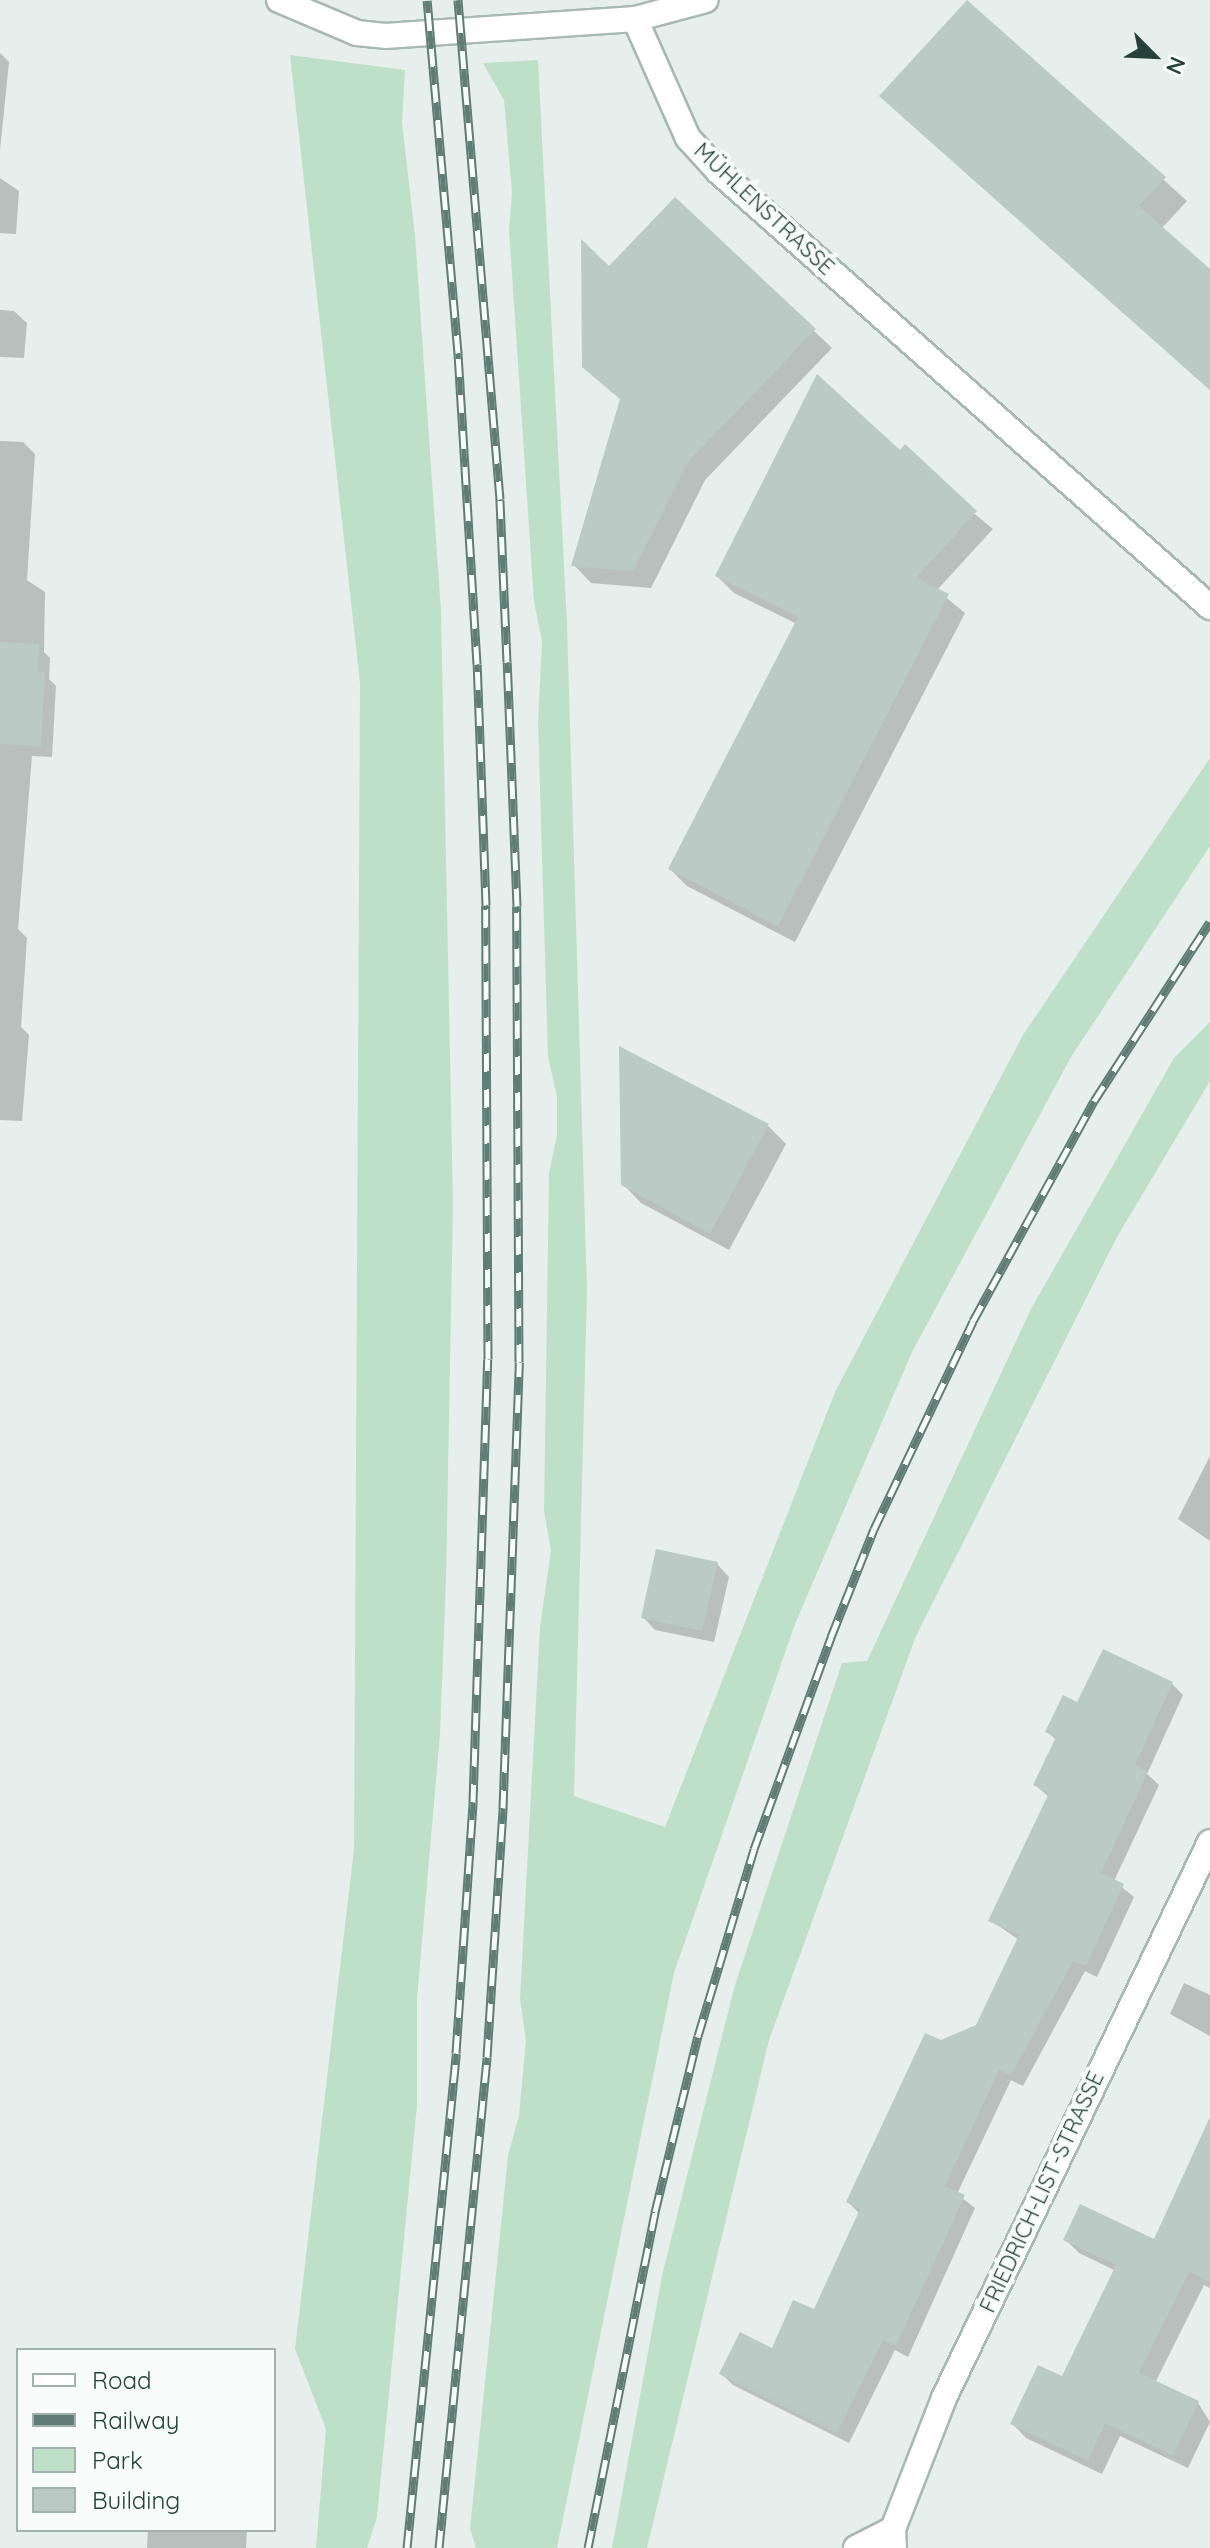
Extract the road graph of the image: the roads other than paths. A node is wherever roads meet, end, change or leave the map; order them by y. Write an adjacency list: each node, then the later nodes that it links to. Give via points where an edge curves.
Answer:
1 (279, 0): 3 (street, via 357,33 385,36)
2 (706, 0): 3 (street)
3 (635, 19): 4 (street, MÜHLENSTRASSE, via 688,138 719,172)
4 (1210, 607)
5 (1210, 1842): 6 (street, FRIEDRICH-LIST-STRASSE, via 944,2398)
6 (893, 2538): 7 (street)
7 (856, 2548)

